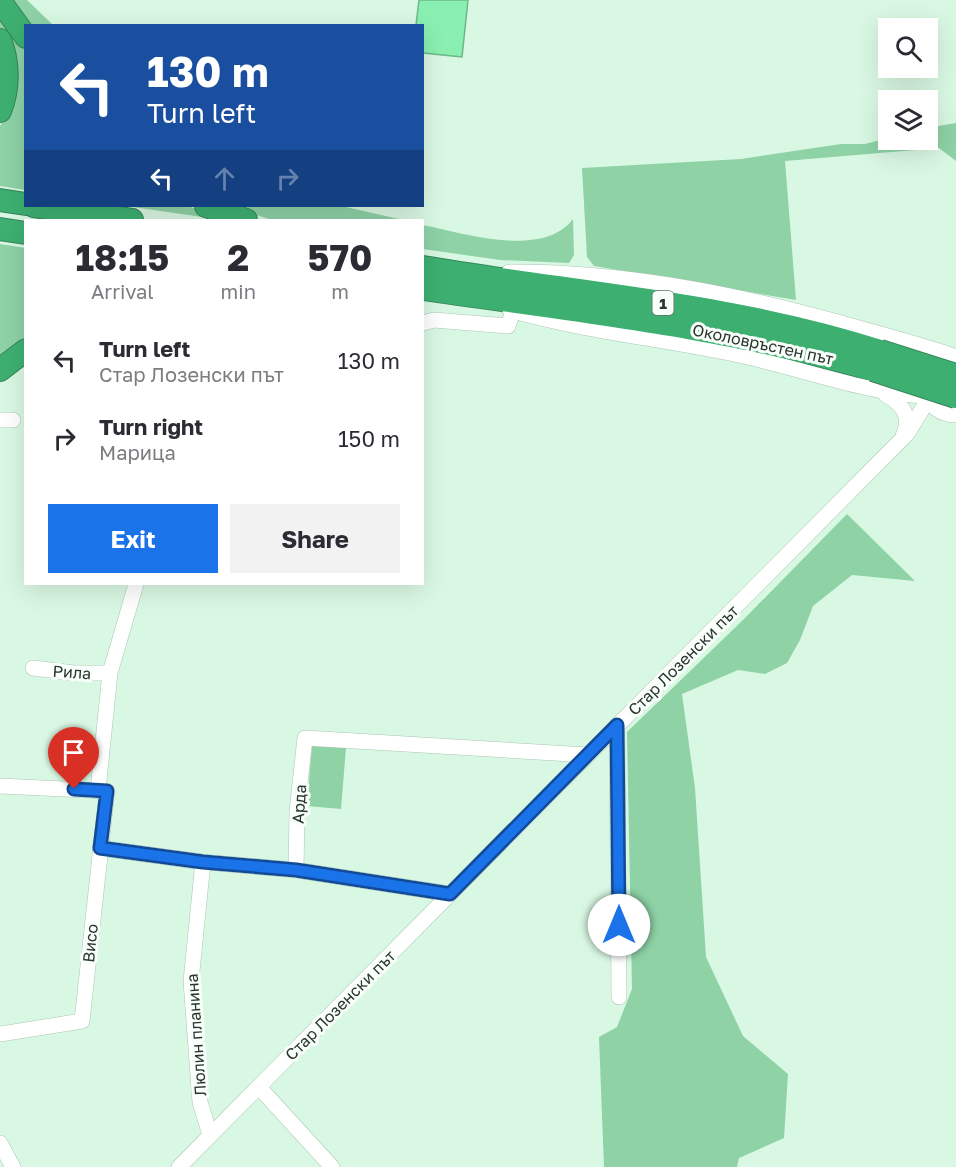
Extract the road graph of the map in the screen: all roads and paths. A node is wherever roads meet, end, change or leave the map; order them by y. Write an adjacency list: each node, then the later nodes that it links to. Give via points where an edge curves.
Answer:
1 (0, 1): 2 (highway)
2 (24, 34)
3 (0, 40): 4 (highway, via 6,59 6,90)
4 (0, 111)
5 (0, 200): 6 (highway)
6 (24, 204)
7 (41, 207): 9 (highway)
8 (209, 207): 10 (highway)
9 (125, 219)
10 (243, 219)
11 (0, 229): 12 (highway)
12 (24, 233)
13 (433, 280): 14 (street); 17 (street, via 548,272 695,291 795,311); 19 (highway, Околовръстен път / 1, via 777,344)
14 (513, 311): 15 (street, via 508,326 434,320); 19 (street, via 560,324 741,355)
15 (424, 323)
16 (24, 352): 18 (highway)
17 (956, 358): 21 (street, Стар Лозенски път, via 940,361 931,369 926,380)
18 (0, 370)
19 (877, 370): 20 (highway, Околовръстен път / 1, bridge); 21 (street); 22 (highway, Околовръстен път / 1, bridge); 23 (street, via 905,412)
20 (956, 375)
21 (927, 398): 22 (street); 23 (street, Стар Лозенски път)
22 (953, 412): 23 (street, Стар Лозенски път, via 930,419)
23 (904, 437): 27 (street, Стар Лозенски път)
24 (136, 585): 26 (street)
25 (33, 668): 26 (street, Рила, via 74,674)
26 (110, 673): 30 (street)
27 (617, 725): 28 (street, Стар Лозенски път); 35 (street)
28 (588, 755): 33 (street, Арда, via 305,738 297,811); 34 (street, Стар Лозенски път)
29 (0, 786): 30 (street)
30 (98, 790): 31 (street, Висо, via 107,791)
31 (100, 848): 32 (street); 36 (street, Висо, via 82,1022)
32 (203, 862): 33 (street); 38 (street, Люлин планина, via 191,990 200,1102)
33 (296, 870): 34 (street)
34 (450, 894): 37 (street, Стар Лозенски път)
35 (619, 997)
36 (0, 1034)
37 (258, 1087): 38 (street, Стар Лозенски път); 42 (street)
38 (210, 1136): 41 (street, Стар Лозенски път)
39 (0, 1143): 40 (street)
40 (13, 1167)
41 (179, 1167)
42 (332, 1167)

